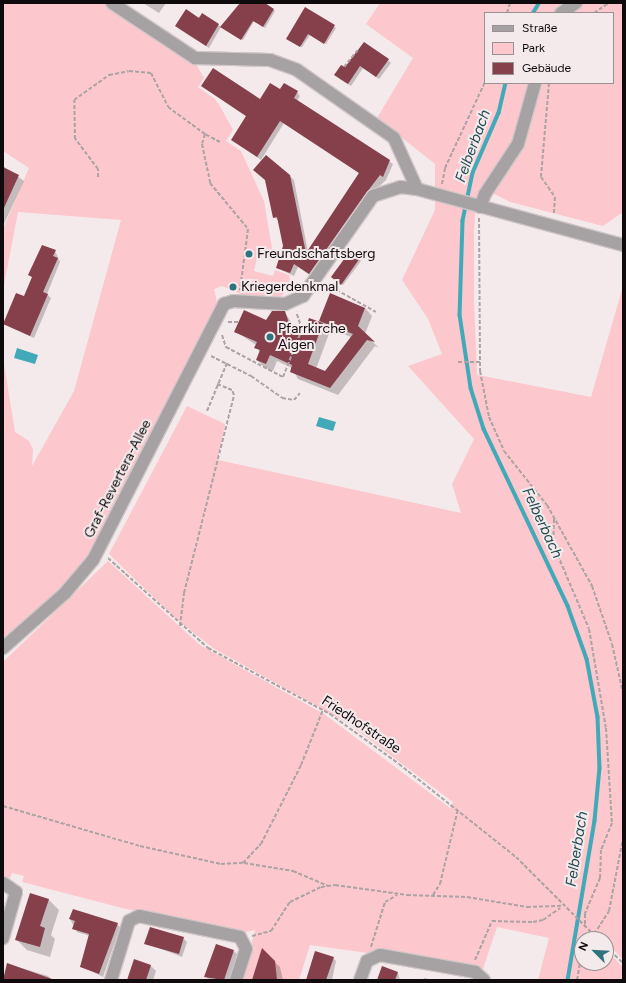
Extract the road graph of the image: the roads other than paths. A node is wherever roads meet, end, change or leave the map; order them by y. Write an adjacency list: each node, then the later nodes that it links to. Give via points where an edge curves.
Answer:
1 (112, 3): 5 (street, via 195,58 270,60 297,70 394,138)
2 (576, 3): 3 (street)
3 (562, 12)
4 (535, 84): 6 (street, via 518,144)
5 (417, 189): 6 (street); 8 (street, Graf-Revertera-Allee, via 401,187 373,196 302,296 285,304 236,301 223,306 219,320 200,350 98,552 65,593)
6 (476, 206): 7 (street)
7 (623, 245)
8 (3, 648)
9 (3, 883): 10 (street, via 16,892)
10 (3, 938)
11 (480, 976): 14 (street, via 380,955 367,961)
12 (110, 980): 13 (street, via 128,925 135,916 231,933 244,941 246,949)
13 (236, 980)
14 (360, 980)

